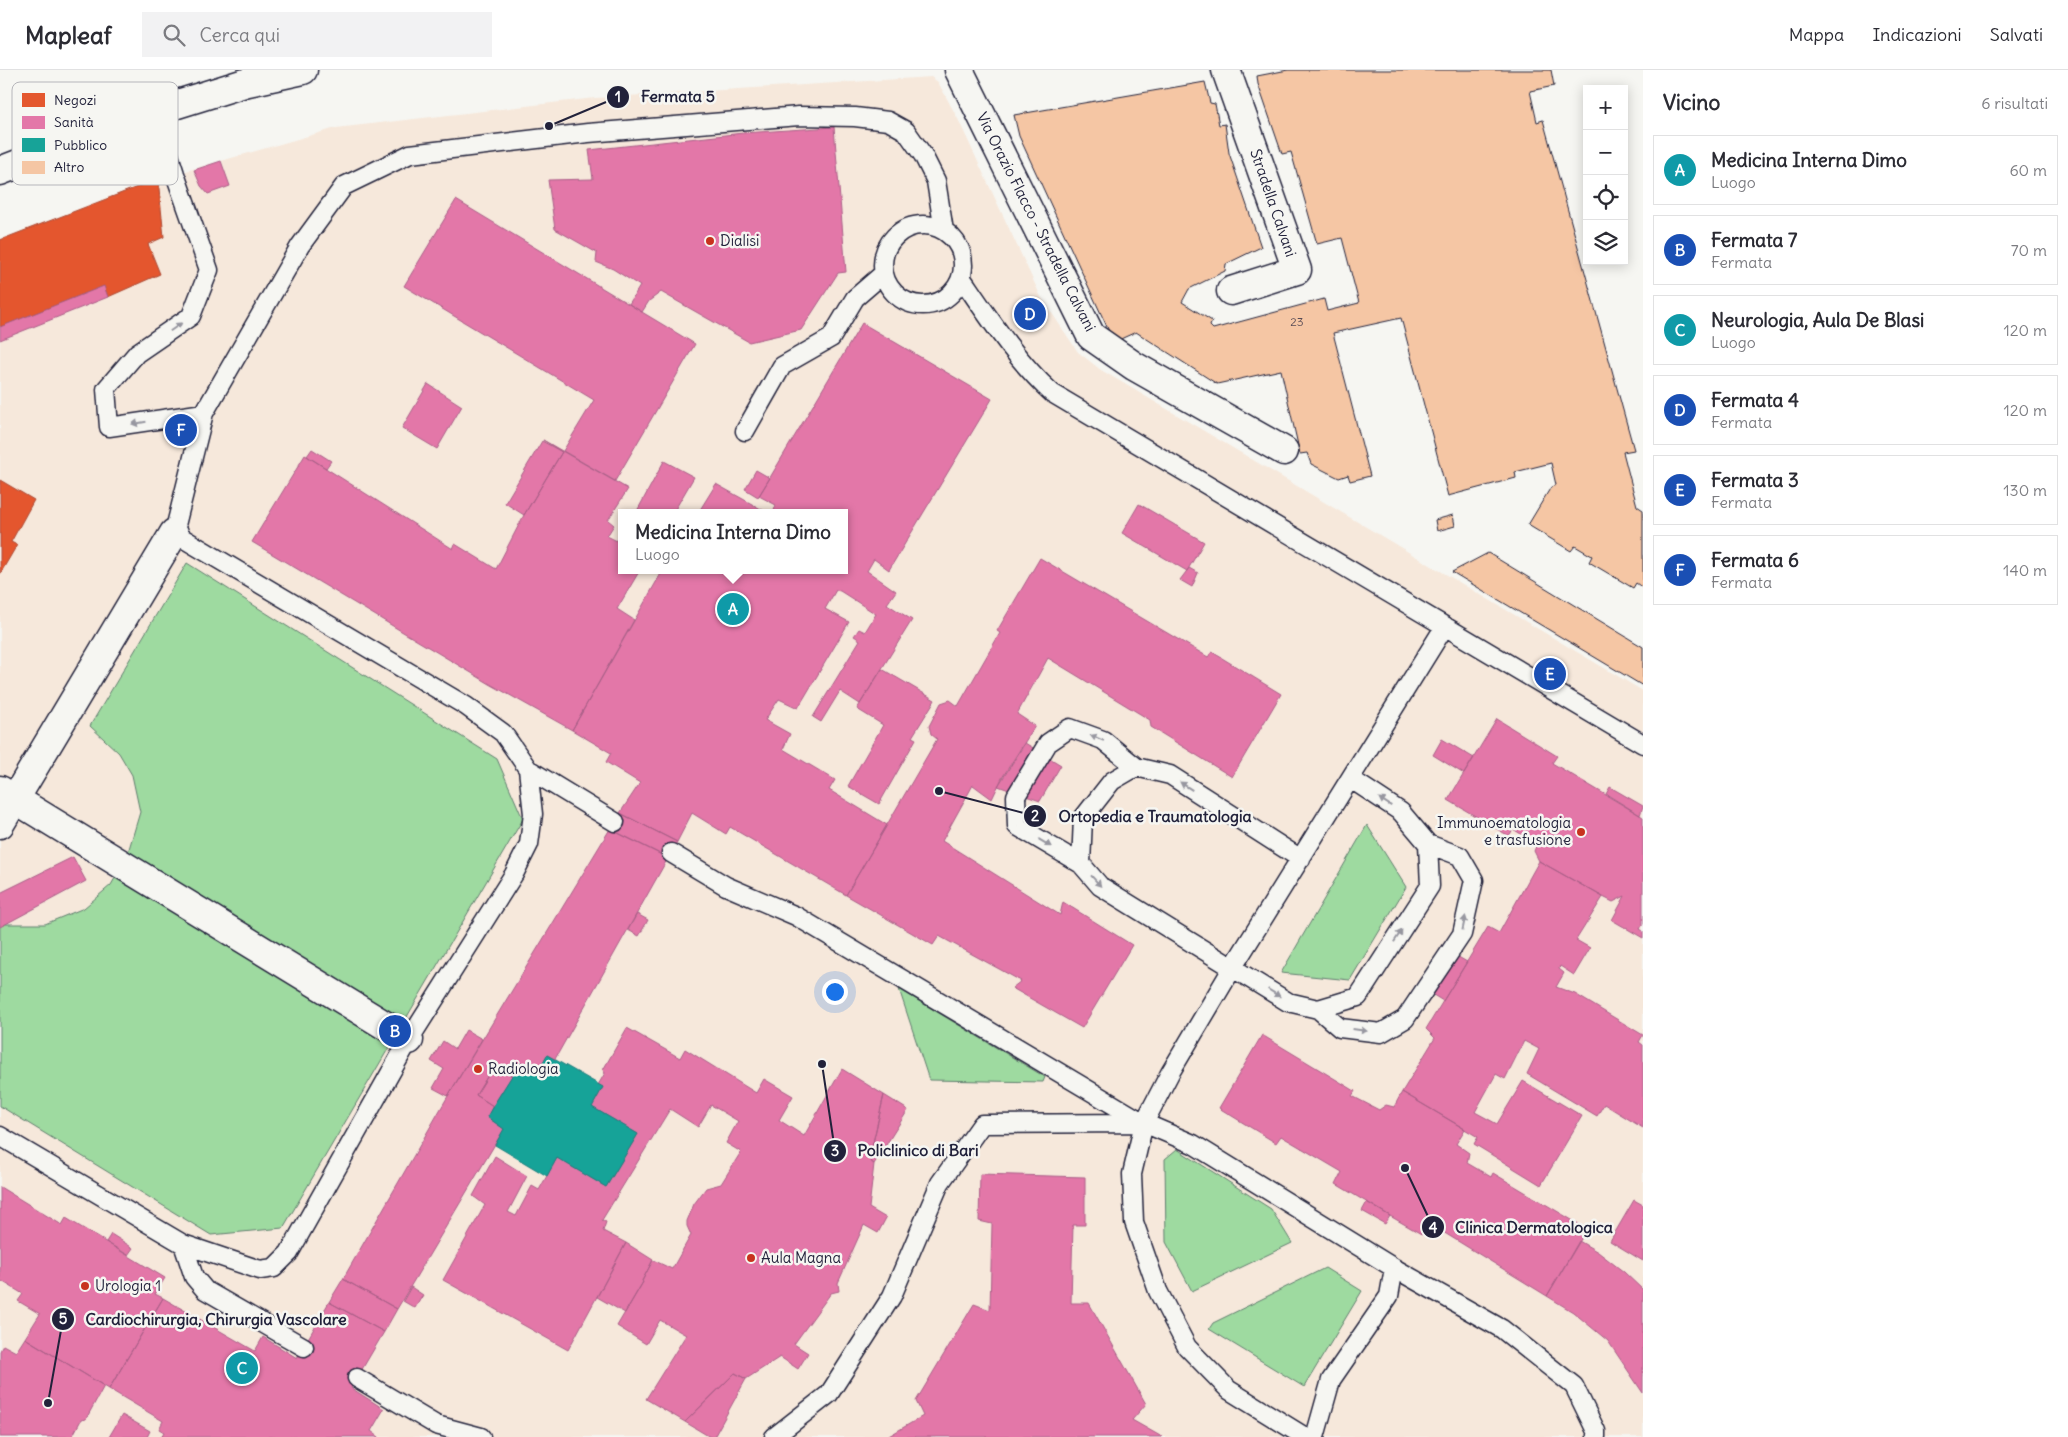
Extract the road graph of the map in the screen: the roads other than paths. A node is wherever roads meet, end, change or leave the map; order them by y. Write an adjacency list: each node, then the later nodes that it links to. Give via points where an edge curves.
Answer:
1 (303, 70): 4 (street)
2 (959, 70): 15 (street, Via Orazio Flacco - Stradella Calvani, via 1091,336 1134,366)
3 (1226, 70): 12 (street, Stradella Calvani, via 1297,270)
4 (246, 76): 5 (street)
5 (178, 102)
6 (12, 167): 7 (street)
7 (0, 172)
8 (178, 182): 13 (lane, one-way to 8, via 109,427 106,389 137,353 191,316 209,270)
9 (944, 231): 10 (lane, via 925,226 906,229 887,248 883,260); 11 (lane, via 960,251); 13 (lane, via 936,181 923,155 906,131 888,121 799,116 588,133 410,154 344,186 300,246)
10 (884, 273): 11 (lane, via 898,295 921,305 934,304 946,298); 14 (lane, via 855,298 831,338 782,366)
11 (962, 277): 17 (lane, via 1026,368 1052,393)
12 (1231, 291)
13 (204, 413): 16 (lane)
14 (745, 431)
15 (1284, 451)
16 (174, 532): 20 (lane, via 466,706 503,733); 22 (street)
17 (1445, 626): 18 (lane); 21 (lane)
18 (1643, 744)
19 (1136, 766): 27 (lane, one-way to 19, via 1170,775); 28 (lane, via 1112,782 1083,818); 28 (lane, one-way to 28, via 1103,740 1070,728 1048,743 1016,796 1017,826)
20 (528, 769): 23 (lane); 31 (lane, via 533,814 528,844 514,874)
21 (1351, 779): 25 (lane, one-way to 21, via 1401,812); 27 (lane)
22 (7, 794): 24 (street); 31 (street)
23 (615, 822)
24 (0, 824)
25 (1428, 844): 30 (lane, one-way to 25, via 1358,997 1430,886); 30 (lane, one-way to 25, via 1340,1028 1381,1033 1405,1019 1462,934 1474,880 1460,856)
26 (671, 852): 32 (lane, via 726,886 796,916)
27 (1301, 859): 29 (lane)
28 (1081, 864): 29 (lane, one-way to 29, via 1100,886)
29 (1233, 967): 30 (lane, one-way to 30, via 1288,1002); 32 (lane)
30 (1318, 1009)
31 (409, 1040): 34 (lane, via 289,1253 274,1268 260,1270)
32 (1144, 1123): 35 (lane, via 1193,1144); 39 (lane, via 982,1124 940,1183 892,1296 829,1394); 40 (lane, via 1132,1174 1134,1222 1158,1291 1188,1347 1229,1390)
33 (0, 1136): 34 (lane)
34 (182, 1244): 36 (lane, via 194,1277 205,1290)
35 (1394, 1268): 41 (lane, via 1389,1296 1331,1380); 42 (lane, via 1502,1329 1574,1386)
36 (304, 1347)
37 (357, 1378): 38 (lane, via 436,1425)
38 (481, 1437)
39 (774, 1437)
40 (1305, 1437)
41 (1315, 1437)
42 (1596, 1437)

